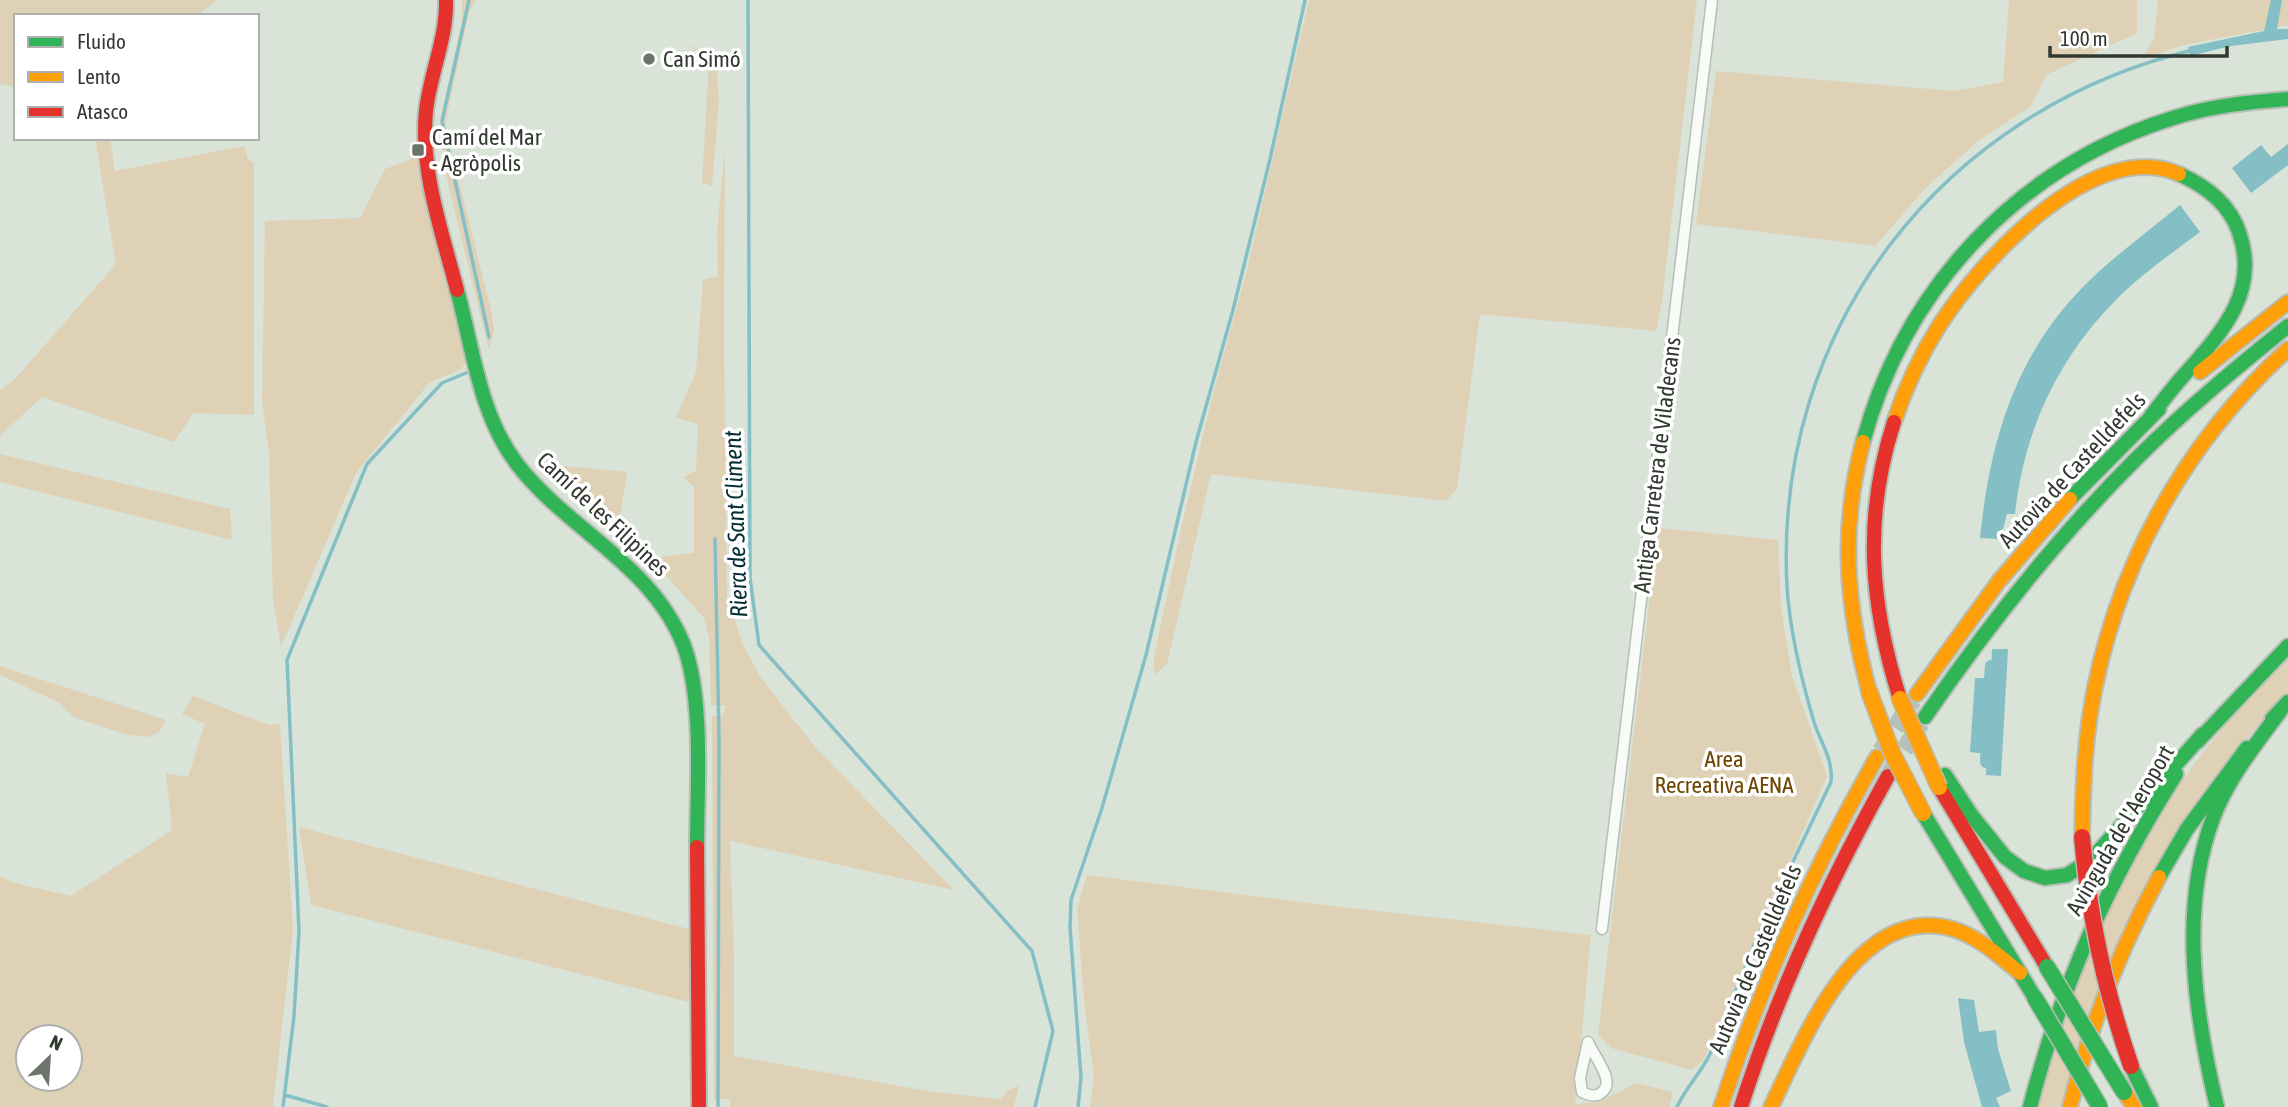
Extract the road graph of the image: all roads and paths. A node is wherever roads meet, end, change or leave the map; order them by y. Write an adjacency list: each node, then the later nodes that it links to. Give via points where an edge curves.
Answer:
1 (446, 0): 19 (main road, Camí de les Filipines, via 444,38 429,91 426,150 482,388 500,438 537,487 648,584 668,611 687,656 696,720)
2 (1712, 0): 16 (street, Antiga Carretera de Viladecans)
3 (2288, 99): 17 (main road, bridge, via 2196,111 2160,122 2090,151 1997,217 1919,308 1885,371 1861,444 1848,527 1849,590 1869,691 1892,753 1923,813)
4 (2288, 302): 7 (main road, Autovia de Castelldefels)
5 (2288, 326): 11 (main road, Autovia de Castelldefels, via 2196,401 2072,526 2004,607)
6 (2288, 349): 27 (main road, bridge, via 2223,416 2169,492 2126,580 2094,688 2081,797 2087,892 2098,960 2118,1031)
7 (2151, 416): 9 (main road, Autovia de Castelldefels, via 2057,513 1982,603); 15 (main road, bridge, via 2230,318 2244,281 2245,264 2238,226 2213,192 2171,170 2137,167 2097,178 2070,193 1985,265 1930,341 1910,381 1885,453 1873,529 1878,606 1900,699 1913,734)
8 (2288, 646): 12 (main road, Avinguda de l'Aeroport)
9 (1917, 694)
10 (2284, 706): 24 (main road, via 2196,815 2142,906 2096,1014); 28 (main road, via 2226,792 2202,853 2196,901 2196,974)
11 (1925, 718)
12 (2203, 734): 15 (main road, via 2091,860 2074,873 2054,879 2025,873 2006,859); 23 (main road, Avinguda de l'Aeroport, via 2098,908 2058,1005)
13 (1877, 757): 20 (main road, Autovia de Castelldefels, via 1797,909)
14 (1888, 776): 21 (main road, Autovia de Castelldefels, via 1809,929)
15 (1942, 781): 26 (main road, bridge, via 2047,967)
16 (1602, 929)
17 (2020, 973): 22 (main road, via 1970,936 1952,929 1921,925 1889,934 1845,973); 25 (main road, bridge)
18 (1588, 1042): 18 (street, via 1580,1078 1582,1092 1595,1096 1606,1087 1607,1079)
19 (699, 1107)
20 (1721, 1107)
21 (1741, 1107)
22 (1771, 1107)
23 (2030, 1107)
24 (2070, 1107)
25 (2100, 1107)
26 (2134, 1107)
27 (2151, 1107)
28 (2217, 1107)

